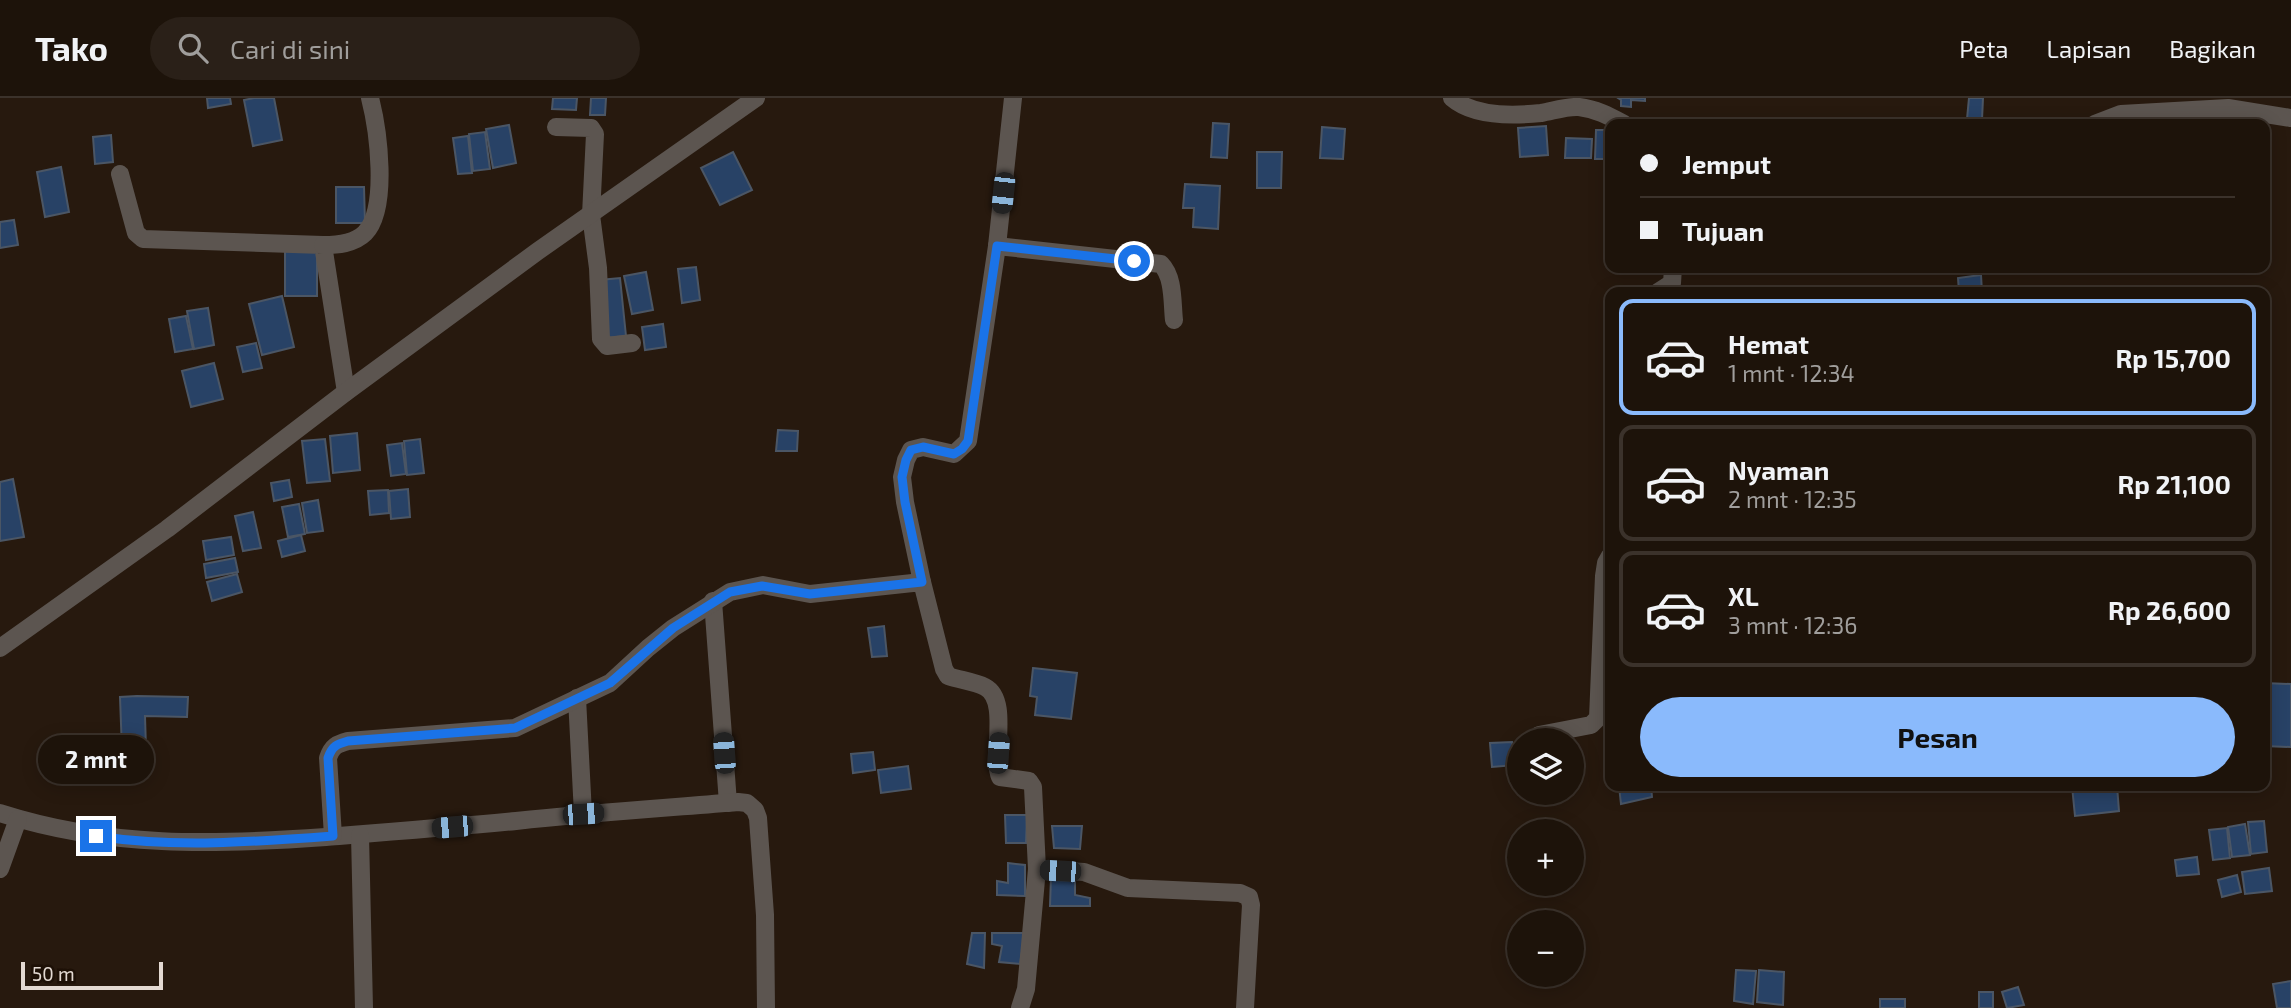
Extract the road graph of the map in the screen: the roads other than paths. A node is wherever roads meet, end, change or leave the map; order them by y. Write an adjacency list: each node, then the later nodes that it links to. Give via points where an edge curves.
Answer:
1 (370, 98): 11 (street, via 378,144 375,216 360,237)
2 (756, 98): 10 (street)
3 (1013, 98): 12 (street)
4 (1452, 98): 6 (street, via 1462,107 1503,115 1576,107)
5 (2291, 118): 7 (street, via 2228,108 2121,114)
6 (1615, 119)
7 (2108, 119)
8 (556, 127): 10 (street, via 591,128 595,135)
9 (120, 174): 11 (street, via 136,233 143,239)
10 (591, 215): 14 (street, via 601,339 607,346); 15 (street)
11 (323, 245): 15 (street)
12 (997, 246): 13 (street, via 1161,264 1169,278); 17 (street, via 968,441 954,454 923,447 911,450 902,477)
13 (1174, 320)
14 (632, 343)
15 (346, 391): 19 (street, via 167,529)
16 (1605, 570): 21 (street, via 1598,718 1591,725)
17 (922, 582): 18 (street, via 810,594 762,586 730,592); 29 (street, via 948,676 988,688 996,701 1000,777 1032,783)
18 (713, 601): 20 (street, via 648,648 610,683); 22 (street)
19 (0, 648)
20 (577, 698): 24 (street); 27 (street, via 507,730 337,744 328,758)
21 (1575, 728)
22 (727, 803): 24 (street); 31 (street, via 747,803 758,818)
23 (0, 813): 25 (street)
24 (583, 814): 26 (street)
25 (18, 819): 27 (street, via 85,834 165,842); 28 (street)
26 (360, 835): 27 (street); 30 (street)
27 (333, 836)
28 (0, 869)
29 (1037, 869): 32 (street, via 1026,989); 33 (street, via 1084,872 1128,888 1250,897)
30 (364, 1008)
31 (766, 1008)
32 (1020, 1008)
33 (1245, 1008)

